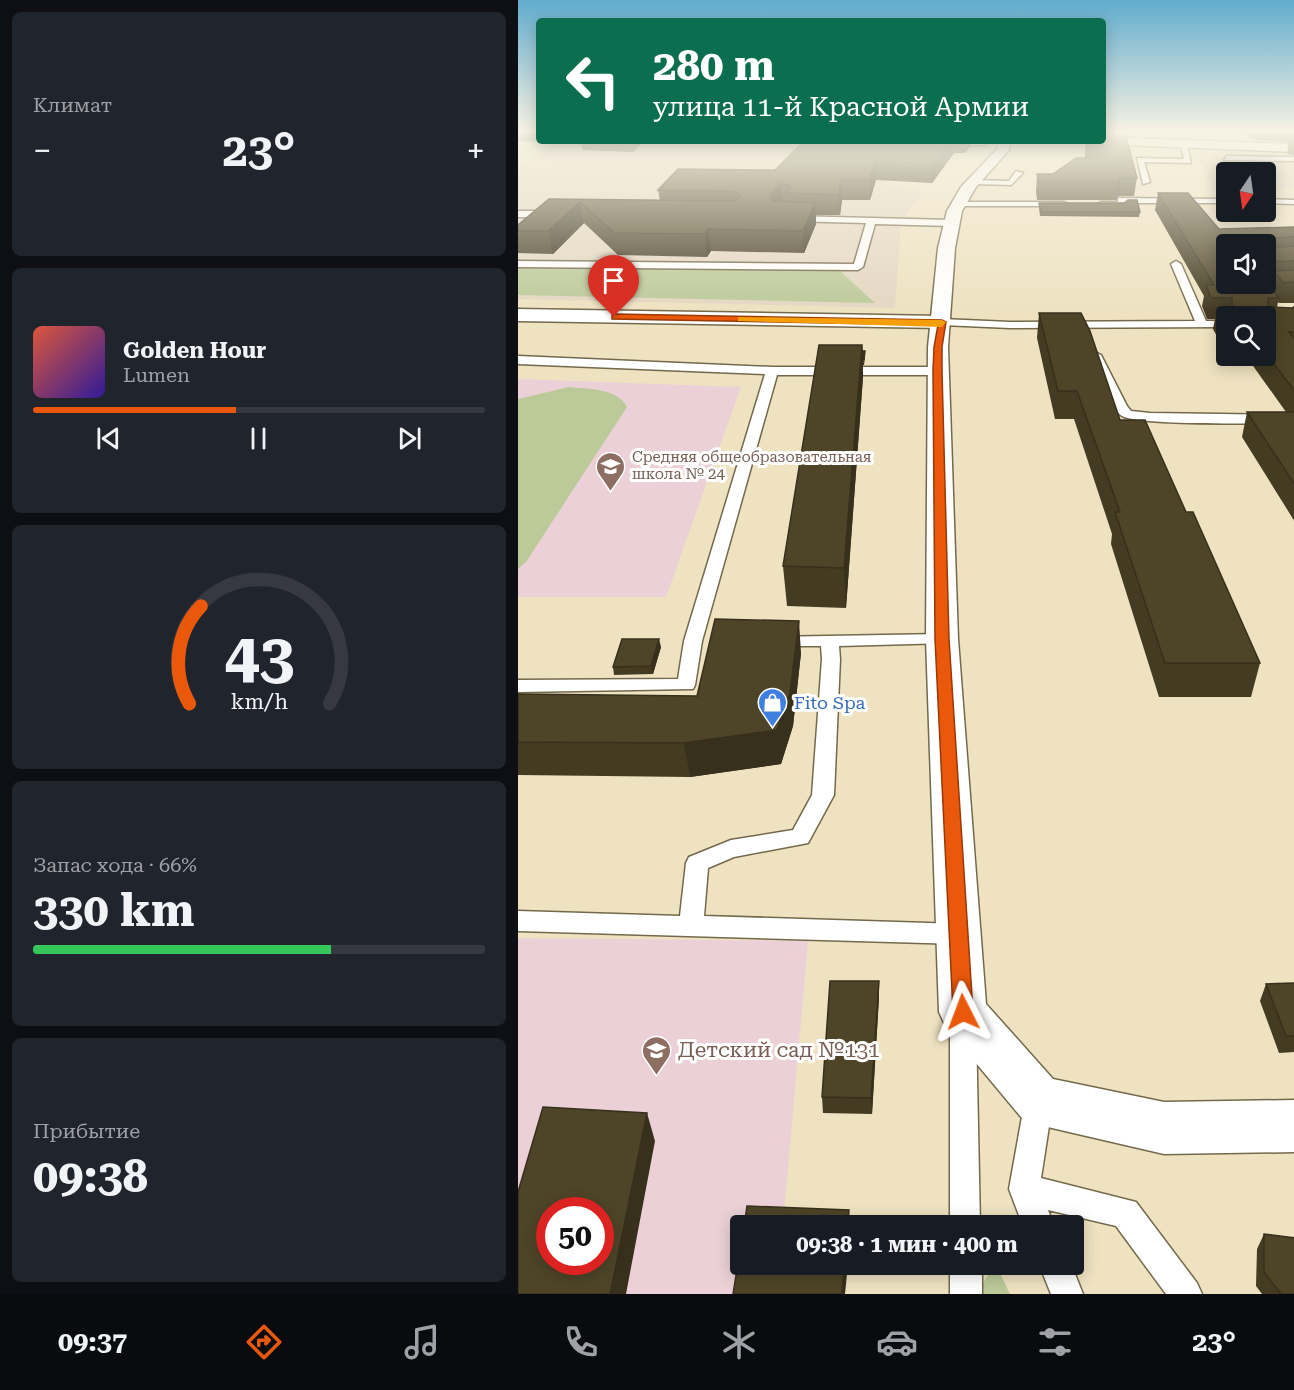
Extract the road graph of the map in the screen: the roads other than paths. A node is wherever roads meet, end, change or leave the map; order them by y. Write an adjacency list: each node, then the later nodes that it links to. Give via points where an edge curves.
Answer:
1 (969, 191): 4 (main road)
2 (988, 191): 4 (lane)
3 (1020, 198): 4 (lane)
4 (961, 201): 8 (lane); 13 (lane); 17 (main road)
5 (1216, 201): 9 (lane, via 1121,200 1123,204)
6 (1276, 201): 7 (lane)
7 (1295, 202)
8 (1076, 204)
9 (1087, 204)
10 (518, 214): 11 (lane)
11 (564, 214)
12 (778, 218): 13 (lane)
13 (871, 221): 14 (lane, via 858,267)
14 (518, 264)
15 (1175, 264): 18 (lane)
16 (519, 317): 17 (main road)
17 (942, 322): 20 (lane); 23 (main road)
18 (1202, 324): 19 (lane); 20 (lane)
19 (1216, 324)
20 (1086, 335): 24 (lane, via 1127,414)
21 (518, 360): 22 (lane)
22 (772, 371): 23 (lane); 27 (lane)
23 (938, 371): 25 (main road)
24 (1295, 419)
25 (942, 639): 26 (lane); 33 (main road)
26 (829, 640): 29 (lane); 32 (lane, via 823,795 800,837 731,849 697,863)
27 (694, 641): 28 (lane); 30 (lane, via 686,686)
28 (716, 641)
29 (761, 641)
30 (518, 687)
31 (518, 921): 32 (lane)
32 (691, 925): 33 (lane)
33 (960, 934): 34 (main road)
34 (963, 1012): 35 (main road); 38 (lane)
35 (1038, 1100): 36 (main road, via 1164,1128); 37 (lane)
36 (1295, 1126)
37 (1024, 1189): 39 (lane); 44 (lane, via 1125,1213)
38 (965, 1215)
39 (1035, 1215)
40 (966, 1275): 42 (lane)
41 (1059, 1275): 43 (lane)
42 (966, 1294)
43 (1067, 1294)
44 (1186, 1294)

